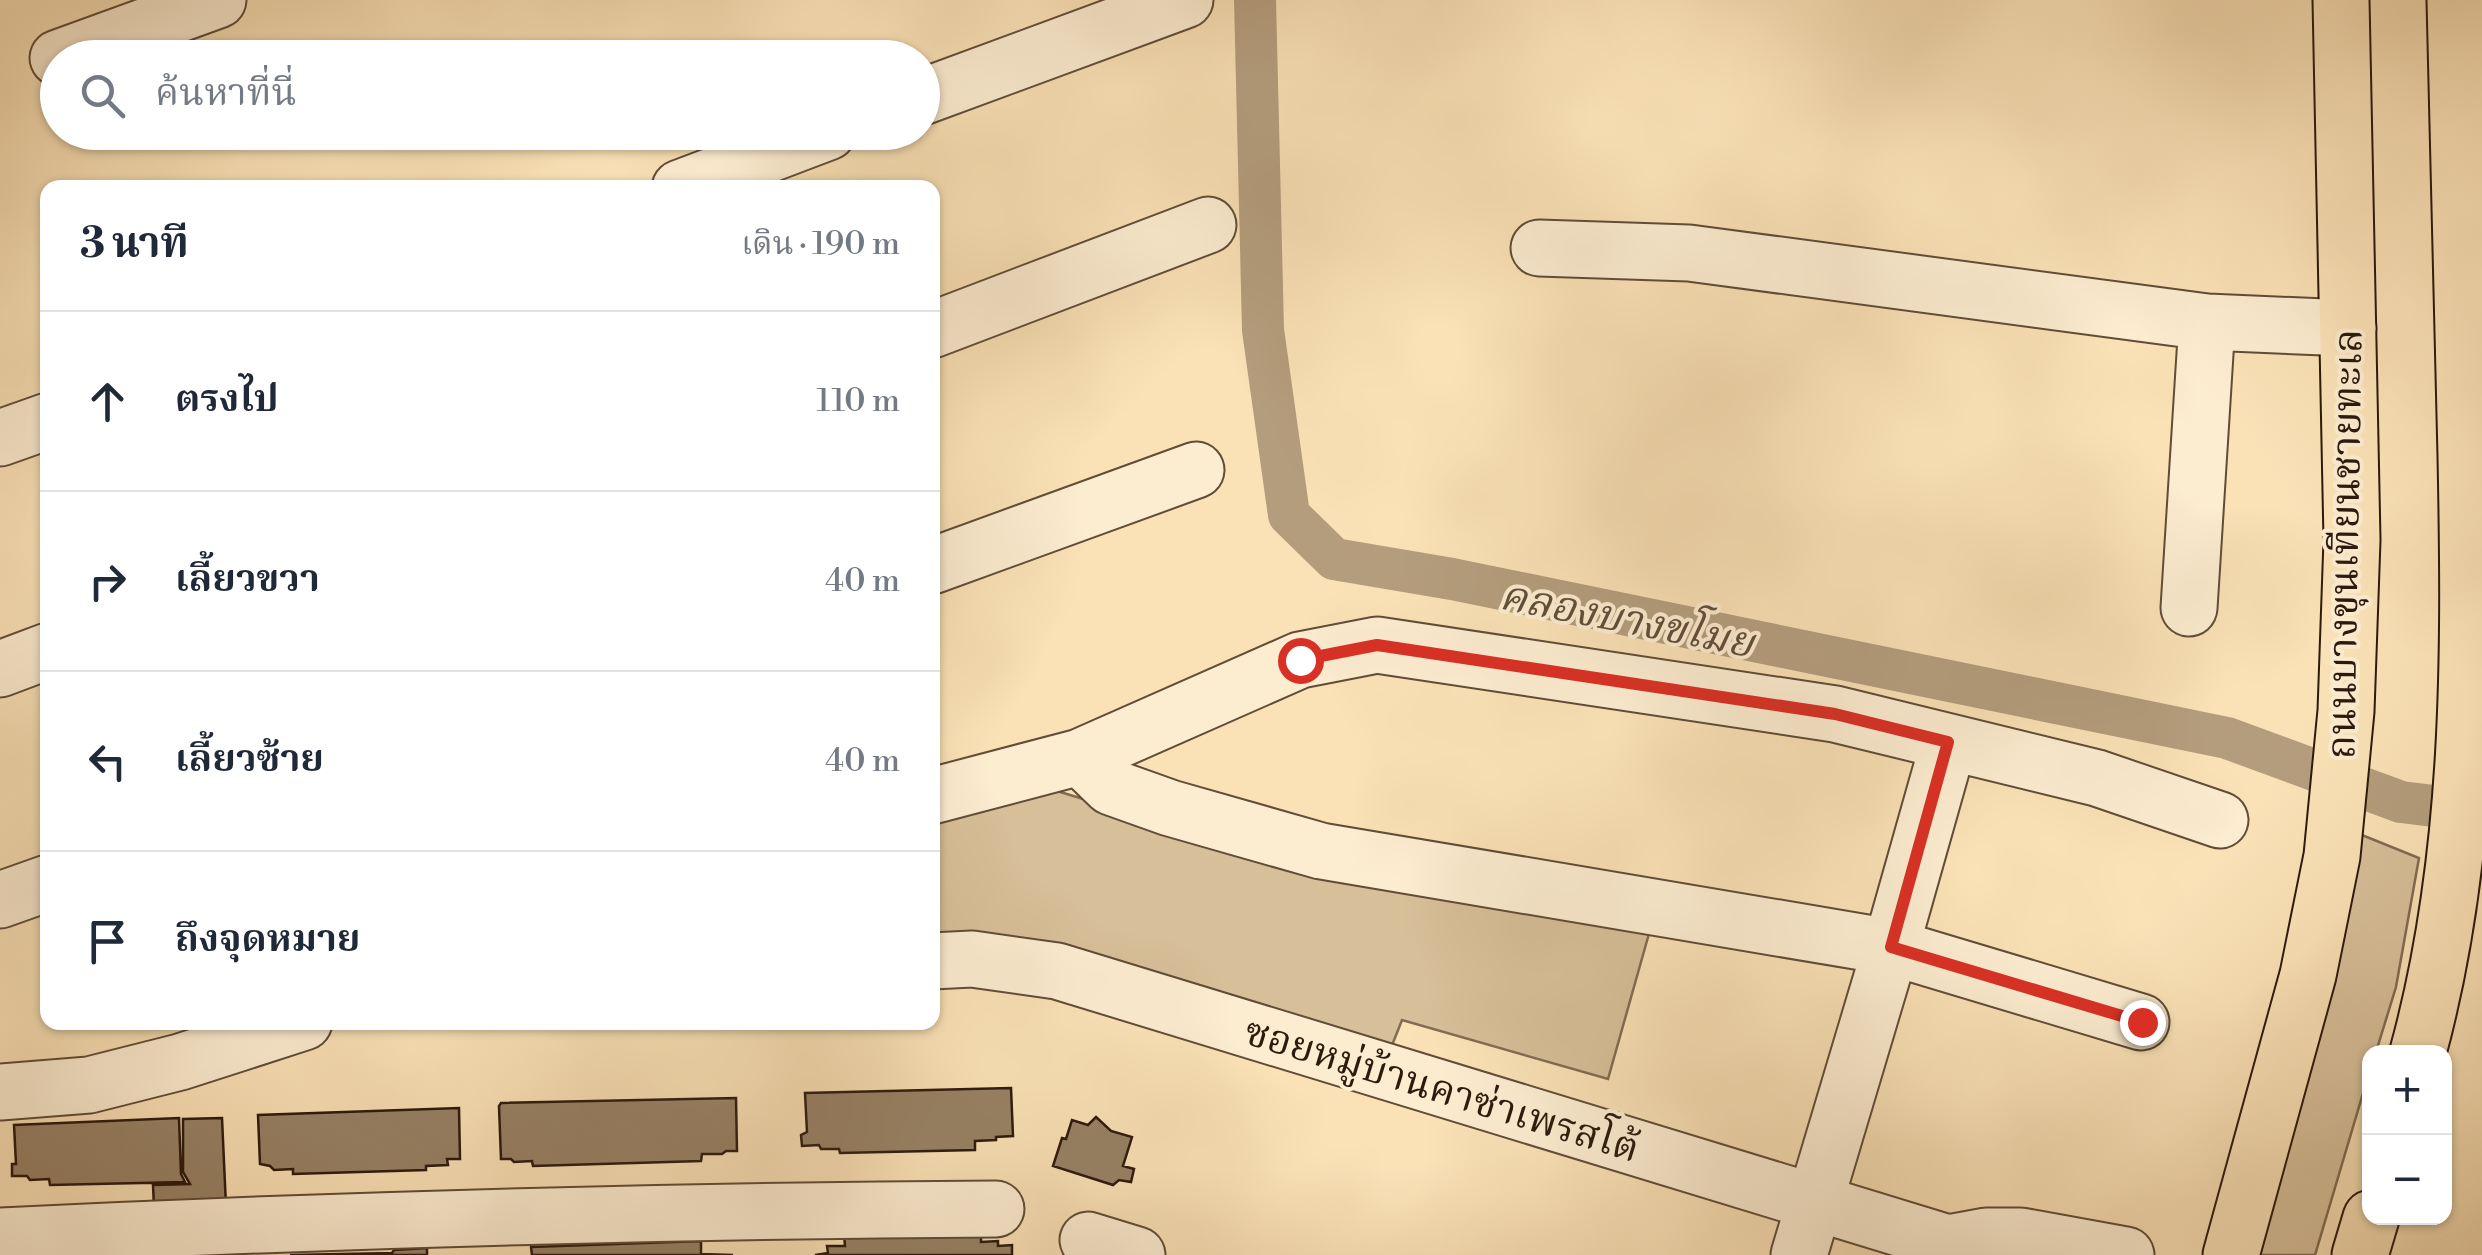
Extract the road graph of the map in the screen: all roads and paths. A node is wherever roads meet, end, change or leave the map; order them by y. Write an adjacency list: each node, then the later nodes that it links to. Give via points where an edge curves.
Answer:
1 (218, 0): 5 (street)
2 (1184, 0): 6 (street)
3 (2342, 0): 14 (main road, ถนนบางขุนเทียนชายทะเล)
4 (2455, 0): 11 (main road)
5 (107, 40)
6 (940, 91)
7 (780, 150): 8 (street)
8 (701, 180)
9 (1208, 225): 13 (street)
10 (1539, 248): 12 (street, via 1689,253)
11 (2472, 248): 32 (main road, via 2465,750 2450,907)
12 (2207, 322): 14 (street); 19 (street)
13 (940, 327)
14 (2348, 328): 43 (main road, ถนนบางขุนเทียนชายทะเล, via 2352,540 2332,856 2308,975)
15 (40, 424): 16 (street)
16 (0, 438)
17 (1196, 470): 18 (street)
18 (940, 563)
19 (2189, 608)
20 (40, 654): 21 (street)
21 (0, 669)
22 (1948, 742): 23 (street, via 1835,714 1377,645 1300,660); 25 (street, via 2097,778); 28 (street)
23 (1080, 757): 24 (street); 28 (street, via 1111,787 1321,851)
24 (940, 794)
25 (2220, 820)
26 (40, 886): 27 (street)
27 (0, 900)
28 (1891, 947): 30 (street); 34 (street)
29 (940, 961): 34 (street, ซอยหมู่บ้านคาซ่าเพรสโต้, via 1058,971)
30 (2142, 1022)
31 (279, 1030): 33 (street, via 89,1085)
32 (2420, 1045)
33 (0, 1092)
34 (1814, 1202): 40 (street, ซอยหมู่บ้านคาซ่าเพรสโต้); 42 (street)
35 (996, 1209): 37 (street)
36 (2369, 1225): 44 (main road)
37 (764, 1233): 39 (street)
38 (0, 1236): 39 (street, via 237,1225)
39 (482, 1236)
40 (1954, 1249): 41 (street, ซอยหมู่บ้านคาซ่าเพรสโต้, via 1986,1236 2021,1236)
41 (2110, 1254)
42 (1798, 1255)
43 (2231, 1255)
44 (2360, 1255)

